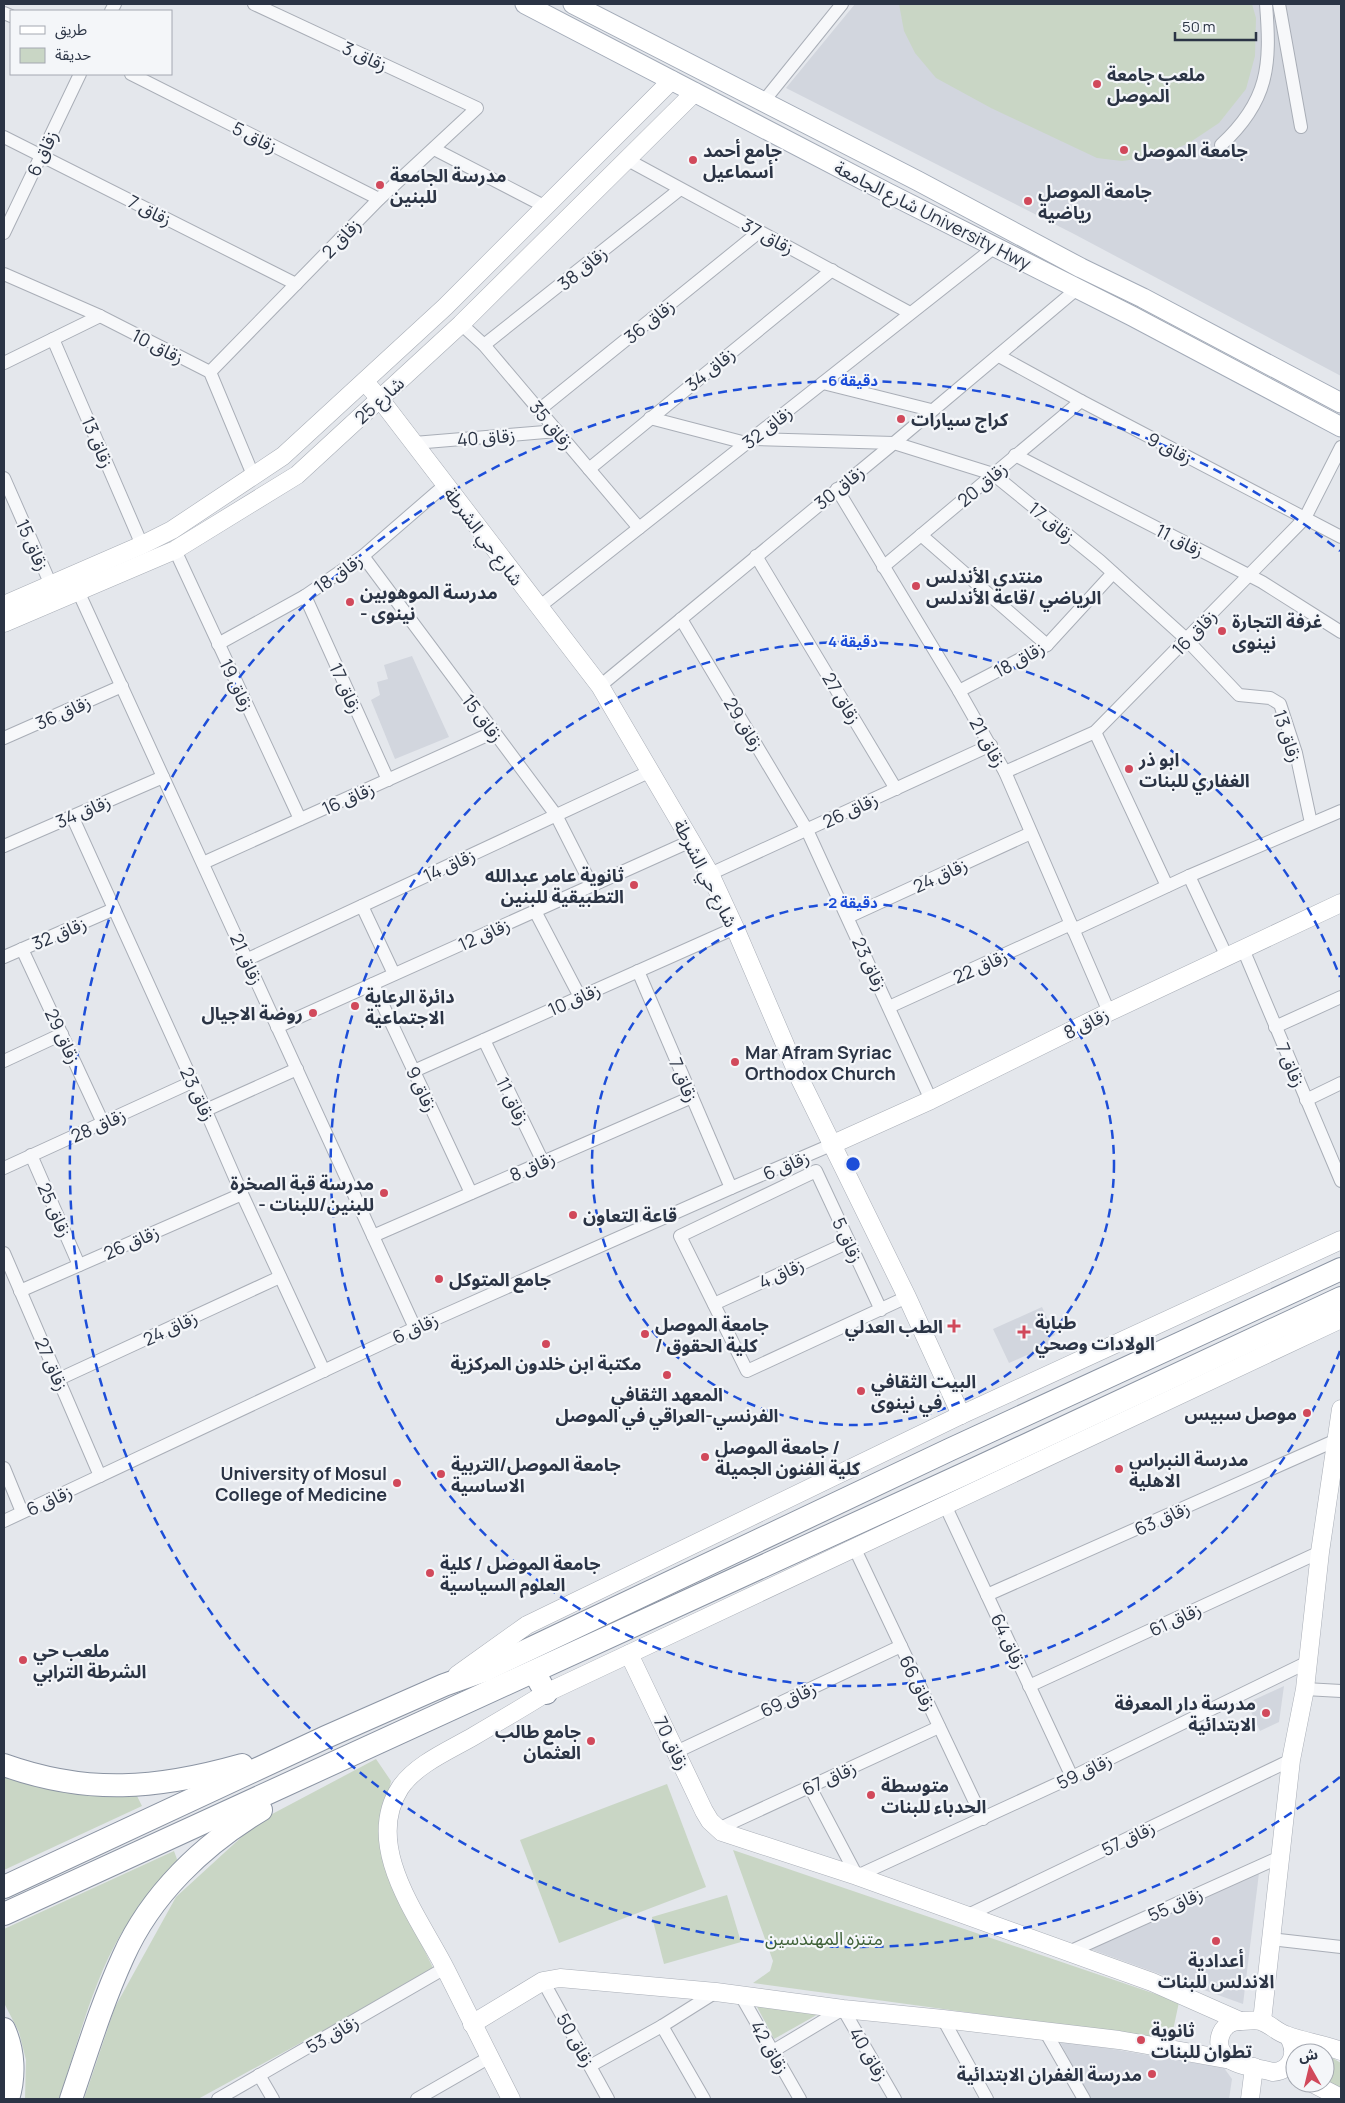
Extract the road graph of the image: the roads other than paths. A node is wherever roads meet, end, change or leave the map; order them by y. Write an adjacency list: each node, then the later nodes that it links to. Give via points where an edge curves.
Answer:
1 (254, 4): 12 (street, زقاق 3)
2 (525, 4): 9 (main road, شارع الجامعة University Hwy)
3 (573, 4): 11 (main road, شارع الجامعة University Hwy)
4 (842, 4): 11 (street)
5 (1266, 4): 15 (street, via 1267,60 1260,94 1244,122)
6 (1279, 4): 13 (street)
7 (80, 75): 17 (street, زقاق 6)
8 (132, 75): 20 (street, زقاق 5)
9 (672, 80): 10 (main road, شارع الجامعة University Hwy); 21 (street, شارع 25)
10 (695, 92): 18 (street, شارع 25); 24 (main road, شارع الجامعة University Hwy)
11 (763, 102): 29 (main road, شارع الجامعة University Hwy)
12 (477, 108): 16 (street, زقاق 2)
13 (1301, 126)
14 (4, 136): 17 (street, زقاق 7)
15 (1221, 145)
16 (434, 149): 20 (street, زقاق 2); 21 (street)
17 (41, 154): 23 (street, زقاق 6); 27 (street, زقاق 7)
18 (626, 159): 19 (street, زقاق 37); 33 (street, شارع 25)
19 (679, 190): 22 (street, زقاق 37); 35 (street, زقاق 38)
20 (379, 199): 27 (street, زقاق 2)
21 (546, 207): 39 (street, شارع 25)
22 (759, 232): 25 (street, زقاق 37); 44 (street, زقاق 36)
23 (4, 233)
24 (996, 246): 28 (main road, شارع الجامعة University Hwy); 30 (street, زقاق 32)
25 (832, 270): 30 (street, زقاق 37); 46 (street, زقاق 34)
26 (8, 279): 31 (street, زقاق 10)
27 (296, 284): 38 (street, زقاق 2)
28 (1078, 288): 32 (main road, شارع الجامعة University Hwy); 36 (street, زقاق 30)
29 (1143, 298): 32 (main road); 43 (main road, شارع الجامعة University Hwy)
30 (910, 313): 40 (street, زقاق 32)
31 (100, 316): 34 (street); 38 (street, زقاق 10)
32 (1132, 316): 47 (main road, شارع الجامعة University Hwy)
33 (461, 324): 35 (street, زقاق 35); 41 (street, شارع 25)
34 (53, 339): 37 (street); 64 (street, زقاق 13)
35 (484, 345): 44 (street, زقاق 35)
36 (999, 356): 42 (street, زقاق 9); 45 (street, زقاق 30)
37 (4, 363)
38 (210, 372): 56 (street)
39 (365, 382): 41 (street, شارع حي الشرطة); 56 (street, شارع 25, via 283,456)
40 (823, 383): 45 (street); 49 (street, زقاق 32)
41 (380, 399): 50 (street, شارع حي الشرطة); 65 (street, شارع 25, via 297,474)
42 (1081, 401): 53 (street, زقاق 20); 60 (street, زقاق 9)
43 (1341, 403)
44 (539, 410): 48 (street, زقاق 35)
45 (931, 410): 51 (street, زقاق 30)
46 (650, 418): 49 (street, زقاق 17); 54 (street, زقاق 34)
47 (1341, 427)
48 (557, 431): 50 (street, زقاق 40); 54 (street, زقاق 35)
49 (749, 441): 51 (street, زقاق 17); 61 (street, زقاق 32)
50 (414, 443): 58 (street, شارع حي الشرطة)
51 (894, 443): 55 (street, زقاق 17); 59 (street, زقاق 30)
52 (1341, 447): 60 (street, زقاق 16)
53 (1016, 455): 55 (street, زقاق 20); 70 (street, زقاق 11)
54 (589, 469): 61 (street, زقاق 35)
55 (993, 474): 62 (street, زقاق 20); 69 (street, زقاق 17)
56 (253, 475): 64 (street, شارع 25, via 172,530)
57 (4, 482): 71 (street, زقاق 15)
58 (446, 485): 66 (street, زقاق 18); 75 (street, شارع حي الشرطة)
59 (836, 489): 67 (street, زقاق 30); 68 (street, زقاق 21)
60 (1305, 518): 63 (street, زقاق 9); 70 (street, زقاق 16)
61 (639, 528): 75 (street, زقاق 32)
62 (921, 535): 68 (street, زقاق 20); 81 (street)
63 (1341, 537)
64 (142, 545): 71 (street, شارع 25)
65 (174, 550): 72 (street, شارع 25); 80 (street, زقاق 19)
66 (363, 556): 73 (street, زقاق 18); 85 (street, زقاق 15)
67 (756, 556): 76 (street, زقاق 30); 93 (street, زقاق 27)
68 (883, 567): 84 (street, زقاق 21)
69 (1112, 573): 79 (street, زقاق 17); 81 (street, زقاق 18)
70 (1248, 575): 78 (street, زقاق 11); 79 (street, زقاق 16)
71 (51, 585): 74 (street, شارع 25)
72 (78, 591): 77 (street, شارع 25); 82 (street, زقاق 21)
73 (305, 596): 80 (street, زقاق 18); 92 (street, زقاق 17)
74 (4, 605)
75 (539, 607): 83 (street, شارع حي الشرطة)
76 (681, 619): 83 (street, زقاق 30); 99 (street, زقاق 29)
77 (4, 623)
78 (1341, 632)
79 (1186, 640): 86 (street, زقاق 16); 98 (street, زقاق 13, via 1239,694 1270,698 1280,704 1296,753)
80 (218, 644): 97 (street, زقاق 19)
81 (1047, 645): 84 (street, زقاق 18)
82 (122, 686): 87 (street, زقاق 36); 91 (street, زقاق 21)
83 (600, 686): 89 (street, شارع حي الشرطة)
84 (959, 691): 88 (street, زقاق 21)
85 (494, 732): 92 (street, زقاق 16); 96 (street, زقاق 15)
86 (1095, 732): 90 (street, زقاق 16); 107 (street)
87 (4, 738)
88 (991, 745): 90 (street, زقاق 21); 93 (street, زقاق 26)
89 (651, 771): 96 (street, زقاق 14); 101 (street, شارع حي الشرطة)
90 (1005, 772): 100 (street, زقاق 21)
91 (163, 777): 95 (street, زقاق 34); 103 (street, زقاق 21)
92 (388, 780): 97 (street, زقاق 16)
93 (896, 789): 99 (street, زقاق 26)
94 (1341, 811): 98 (street, زقاق 22)
95 (72, 816): 102 (street, زقاق 34); 110 (street, زقاق 23)
96 (556, 816): 106 (street, زقاق 15); 109 (street, زقاق 14)
97 (300, 819): 103 (street, زقاق 16)
98 (1311, 823): 105 (street, زقاق 22)
99 (807, 830): 104 (street, زقاق 26); 112 (street, زقاق 23)
100 (1032, 833): 112 (street, زقاق 24); 113 (street, زقاق 21)
101 (691, 841): 104 (street, شارع حي الشرطة); 106 (street, زقاق 12)
102 (4, 846)
103 (202, 863): 119 (street, زقاق 21)
104 (710, 874): 114 (street, شارع حي الشرطة)
105 (1189, 876): 107 (street, زقاق 22); 118 (street)
106 (592, 886): 111 (street, زقاق 12)
107 (1167, 886): 113 (street, زقاق 22)
108 (1341, 903): 116 (street, زقاق 8)
109 (362, 906): 119 (street, زقاق 14); 121 (street)
110 (114, 909): 115 (street, زقاق 32); 134 (street, زقاق 23)
111 (535, 911): 121 (street, زقاق 12); 123 (street)
112 (848, 917): 125 (street, زقاق 23)
113 (1072, 927): 125 (street, زقاق 22); 126 (street, زقاق 21)
114 (735, 928): 120 (street, زقاق 10); 141 (street, شارع حي الشرطة)
115 (22, 949): 117 (street, زقاق 32); 129 (street, زقاق 29)
116 (1243, 949): 118 (street, زقاق 8); 128 (street, زقاق 7)
117 (4, 957)
118 (1227, 957): 126 (street, زقاق 8)
119 (248, 959): 127 (street, زقاق 21)
120 (638, 971): 123 (street, زقاق 10); 136 (street, زقاق 7)
121 (394, 974): 122 (street, زقاق 12)
122 (373, 984): 127 (street, زقاق 12); 133 (street, زقاق 9)
123 (580, 997): 130 (street, زقاق 10)
124 (1341, 997): 128 (street)
125 (890, 1007): 137 (street, زقاق 23)
126 (1109, 1012): 137 (street, زقاق 8)
127 (277, 1027): 132 (street, زقاق 21)
128 (1275, 1027): 138 (street, زقاق 7)
129 (62, 1034): 131 (street); 140 (street, زقاق 29)
130 (484, 1040): 133 (street, زقاق 10); 143 (street, زقاق 11)
131 (4, 1061)
132 (297, 1069): 139 (street); 149 (street, زقاق 21)
133 (414, 1071): 147 (street, زقاق 9)
134 (192, 1082): 139 (street, زقاق 23); 140 (street, زقاق 28)
135 (1341, 1083): 138 (street)
136 (692, 1096): 143 (street, زقاق 8); 146 (street, زقاق 7)
137 (931, 1100): 141 (street, زقاق 8)
138 (1306, 1100): 145 (street, زقاق 7)
139 (206, 1110): 148 (street, زقاق 23)
140 (103, 1122): 142 (street, زقاق 28)
141 (831, 1146): 146 (street, زقاق 6); 157 (street, شارع حي الشرطة)
142 (31, 1155): 144 (street, زقاق 28); 153 (street, زقاق 25)
143 (543, 1162): 147 (street, زقاق 8)
144 (4, 1168)
145 (1341, 1178)
146 (731, 1188): 162 (street, زقاق 6)
147 (471, 1193): 149 (street, زقاق 8)
148 (242, 1194): 153 (street, زقاق 26); 155 (street, زقاق 23)
149 (373, 1236): 162 (street, زقاق 21)
150 (1341, 1240): 166 (street)
151 (849, 1242): 159 (street, زقاق 4); 159 (street, زقاق 5, via 816,1171 680,1236); 160 (street, زقاق 5)
152 (4, 1253): 156 (street, زقاق 27)
153 (79, 1265): 156 (street, زقاق 26)
154 (1341, 1269): 180 (highway, via 483,1671)
155 (280, 1277): 163 (street, زقاق 23); 164 (street, زقاق 24)
156 (20, 1291): 164 (street, زقاق 27)
157 (907, 1297): 160 (street); 166 (street, شارع حي الشرطة)
158 (1341, 1298): 179 (highway)
159 (714, 1304): 160 (street, via 747,1371)
160 (881, 1310)
161 (1341, 1319): 170 (street)
162 (415, 1328): 163 (street, زقاق 6)
163 (324, 1371): 169 (street, زقاق 6)
164 (59, 1379): 169 (street, زقاق 27)
165 (1341, 1409): 167 (street)
166 (961, 1416): 180 (street, via 527,1625)
167 (1339, 1439): 174 (street); 175 (street, زقاق 63)
168 (4, 1468): 171 (street)
169 (100, 1476): 171 (street, زقاق 6)
170 (945, 1505): 173 (street); 175 (street, زقاق 64)
171 (22, 1512): 172 (street, زقاق 6)
172 (4, 1521)
173 (854, 1547): 176 (street, زقاق 66); 177 (street)
174 (1320, 1552): 178 (street); 181 (street, زقاق 61)
175 (987, 1595): 181 (street, زقاق 64)
176 (900, 1646): 185 (street, زقاق 66); 187 (street, زقاق 69)
177 (629, 1654): 184 (street); 187 (street, زقاق 70)
178 (1308, 1662): 182 (street); 191 (street, زقاق 59)
179 (534, 1672): 184 (highway); 188 (highway)
180 (444, 1685): 186 (highway)
181 (1029, 1686): 191 (street, زقاق 64)
182 (1305, 1689): 183 (street); 189 (street)
183 (1341, 1691)
184 (546, 1693): 203 (street, via 423,1767 401,1787 392,1806 389,1836 398,1876 409,1905)
185 (939, 1727): 192 (street, زقاق 67); 193 (street, زقاق 66)
186 (326, 1737): 190 (highway, via 226,1770 139,1785 108,1787 79,1784 53,1780); 197 (highway)
187 (676, 1752): 194 (street, زقاق 70, via 704,1811)
188 (347, 1758): 198 (highway); 229 (highway, via 223,1834 199,1853 157,1900 123,1955)
189 (1291, 1760): 195 (street); 199 (street, زقاق 57)
190 (4, 1765)
191 (1072, 1777): 193 (street, زقاق 59)
192 (810, 1787): 194 (street, زقاق 67); 196 (street)
193 (983, 1819): 196 (street, زقاق 59)
194 (718, 1829): 196 (street)
195 (1280, 1857): 200 (street); 202 (street, زقاق 55)
196 (857, 1876): 199 (street)
197 (4, 1887)
198 (4, 1914)
199 (966, 1916): 202 (street)
200 (1270, 1939): 201 (street); 211 (street)
201 (1341, 1947)
202 (1069, 1952): 207 (street)
203 (446, 1968): 212 (street); 227 (street, زقاق 53)
204 (543, 1981): 205 (street, via 560,1978); 212 (street); 224 (street, زقاق 50)
205 (716, 1992): 206 (street); 213 (street)
206 (740, 1994): 208 (street); 220 (street, زقاق 42)
207 (1198, 2002): 210 (street); 217 (street)
208 (843, 2009): 209 (street); 220 (street); 237 (street, زقاق 40)
209 (942, 2018): 215 (street); 238 (street)
210 (1240, 2021): 211 (street); 217 (street, via 1225,2027)
211 (1262, 2021): 216 (street)
212 (472, 2024): 222 (street)
213 (662, 2026): 224 (street); 235 (street)
214 (4, 2029): 228 (highway, via 14,2068)
215 (1045, 2031): 219 (street); 239 (street)
216 (1288, 2036): 218 (street); 221 (street)
217 (1219, 2038): 219 (street); 223 (street, via 1222,2052)
218 (1292, 2043)
219 (1183, 2050): 223 (street)
220 (772, 2051): 236 (street, زقاق 42)
221 (1341, 2051)
222 (490, 2057): 232 (street); 233 (street)
223 (1231, 2060): 225 (street)
224 (590, 2066): 234 (street, زقاق 50)
225 (1254, 2067): 226 (street); 240 (street)
226 (1285, 2074)
227 (259, 2075): 230 (street, زقاق 53); 231 (street)
228 (8, 2099)
229 (70, 2099)
230 (218, 2099)
231 (273, 2099)
232 (417, 2099)
233 (511, 2099)
234 (608, 2099)
235 (704, 2099)
236 (800, 2099)
237 (895, 2099)
238 (987, 2099)
239 (1084, 2099)
240 (1250, 2099)

